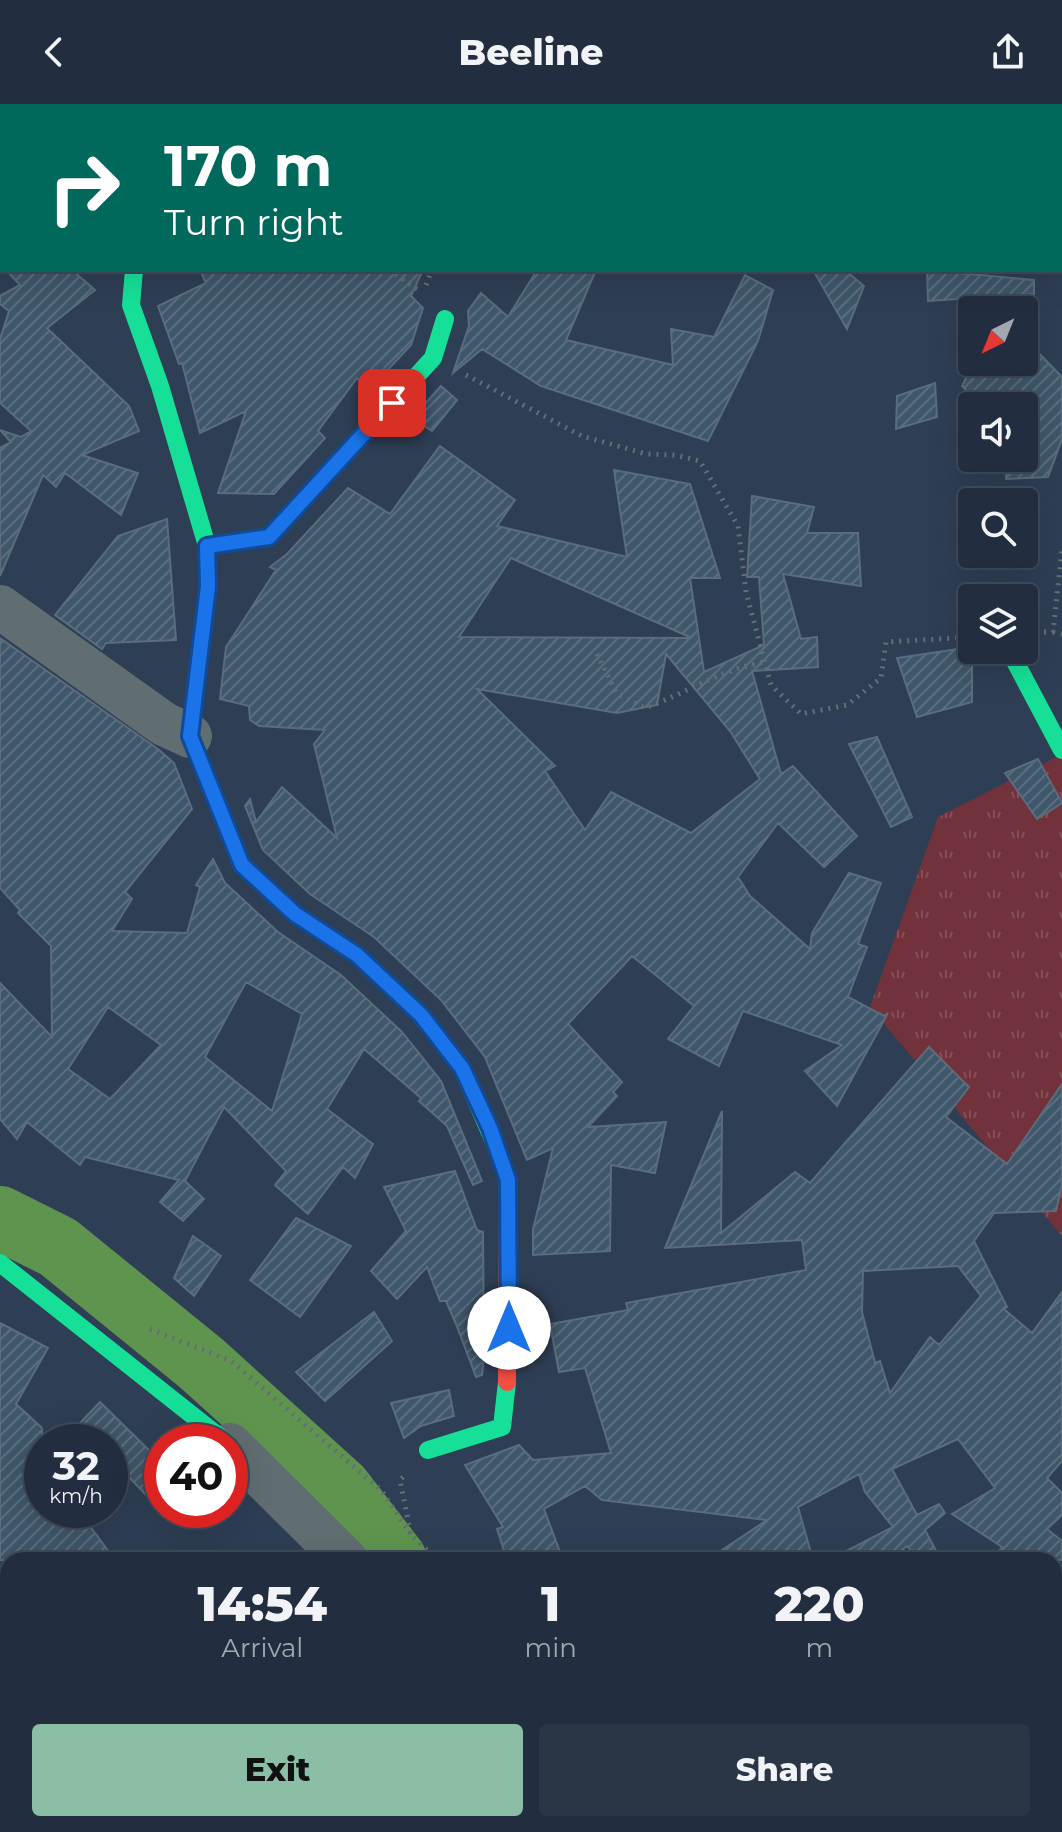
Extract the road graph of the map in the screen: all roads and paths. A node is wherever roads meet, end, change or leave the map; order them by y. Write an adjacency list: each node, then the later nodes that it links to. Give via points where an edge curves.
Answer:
1 (134, 272): 4 (street, via 131,305)
2 (445, 319): 3 (street)
3 (433, 358): 4 (street, via 269,537); 12 (path, via 582,436 646,454 700,461 738,526 746,592)
4 (207, 546): 14 (street, via 208,586)
5 (1062, 550): 7 (path)
6 (0, 607): 14 (street, via 164,724)
7 (1053, 632): 8 (path); 9 (path)
8 (1038, 633)
9 (1062, 634)
10 (958, 638): 12 (path, via 886,642 881,678 847,705 801,714 771,685)
11 (597, 654): 12 (path, via 617,694 645,708 705,678)
12 (765, 662)
13 (1016, 664): 15 (street)
14 (190, 736): 19 (street, via 242,865 295,914 357,955 421,1015 462,1068 504,1167 509,1358 502,1427)
15 (1062, 750)
16 (0, 1263): 18 (street)
17 (144, 1327): 21 (path, via 231,1361 382,1491)
18 (203, 1424)
19 (428, 1450): 21 (path, via 400,1480)
20 (248, 1464): 22 (street)
21 (411, 1535): 23 (path)
22 (338, 1552)
23 (429, 1552)

